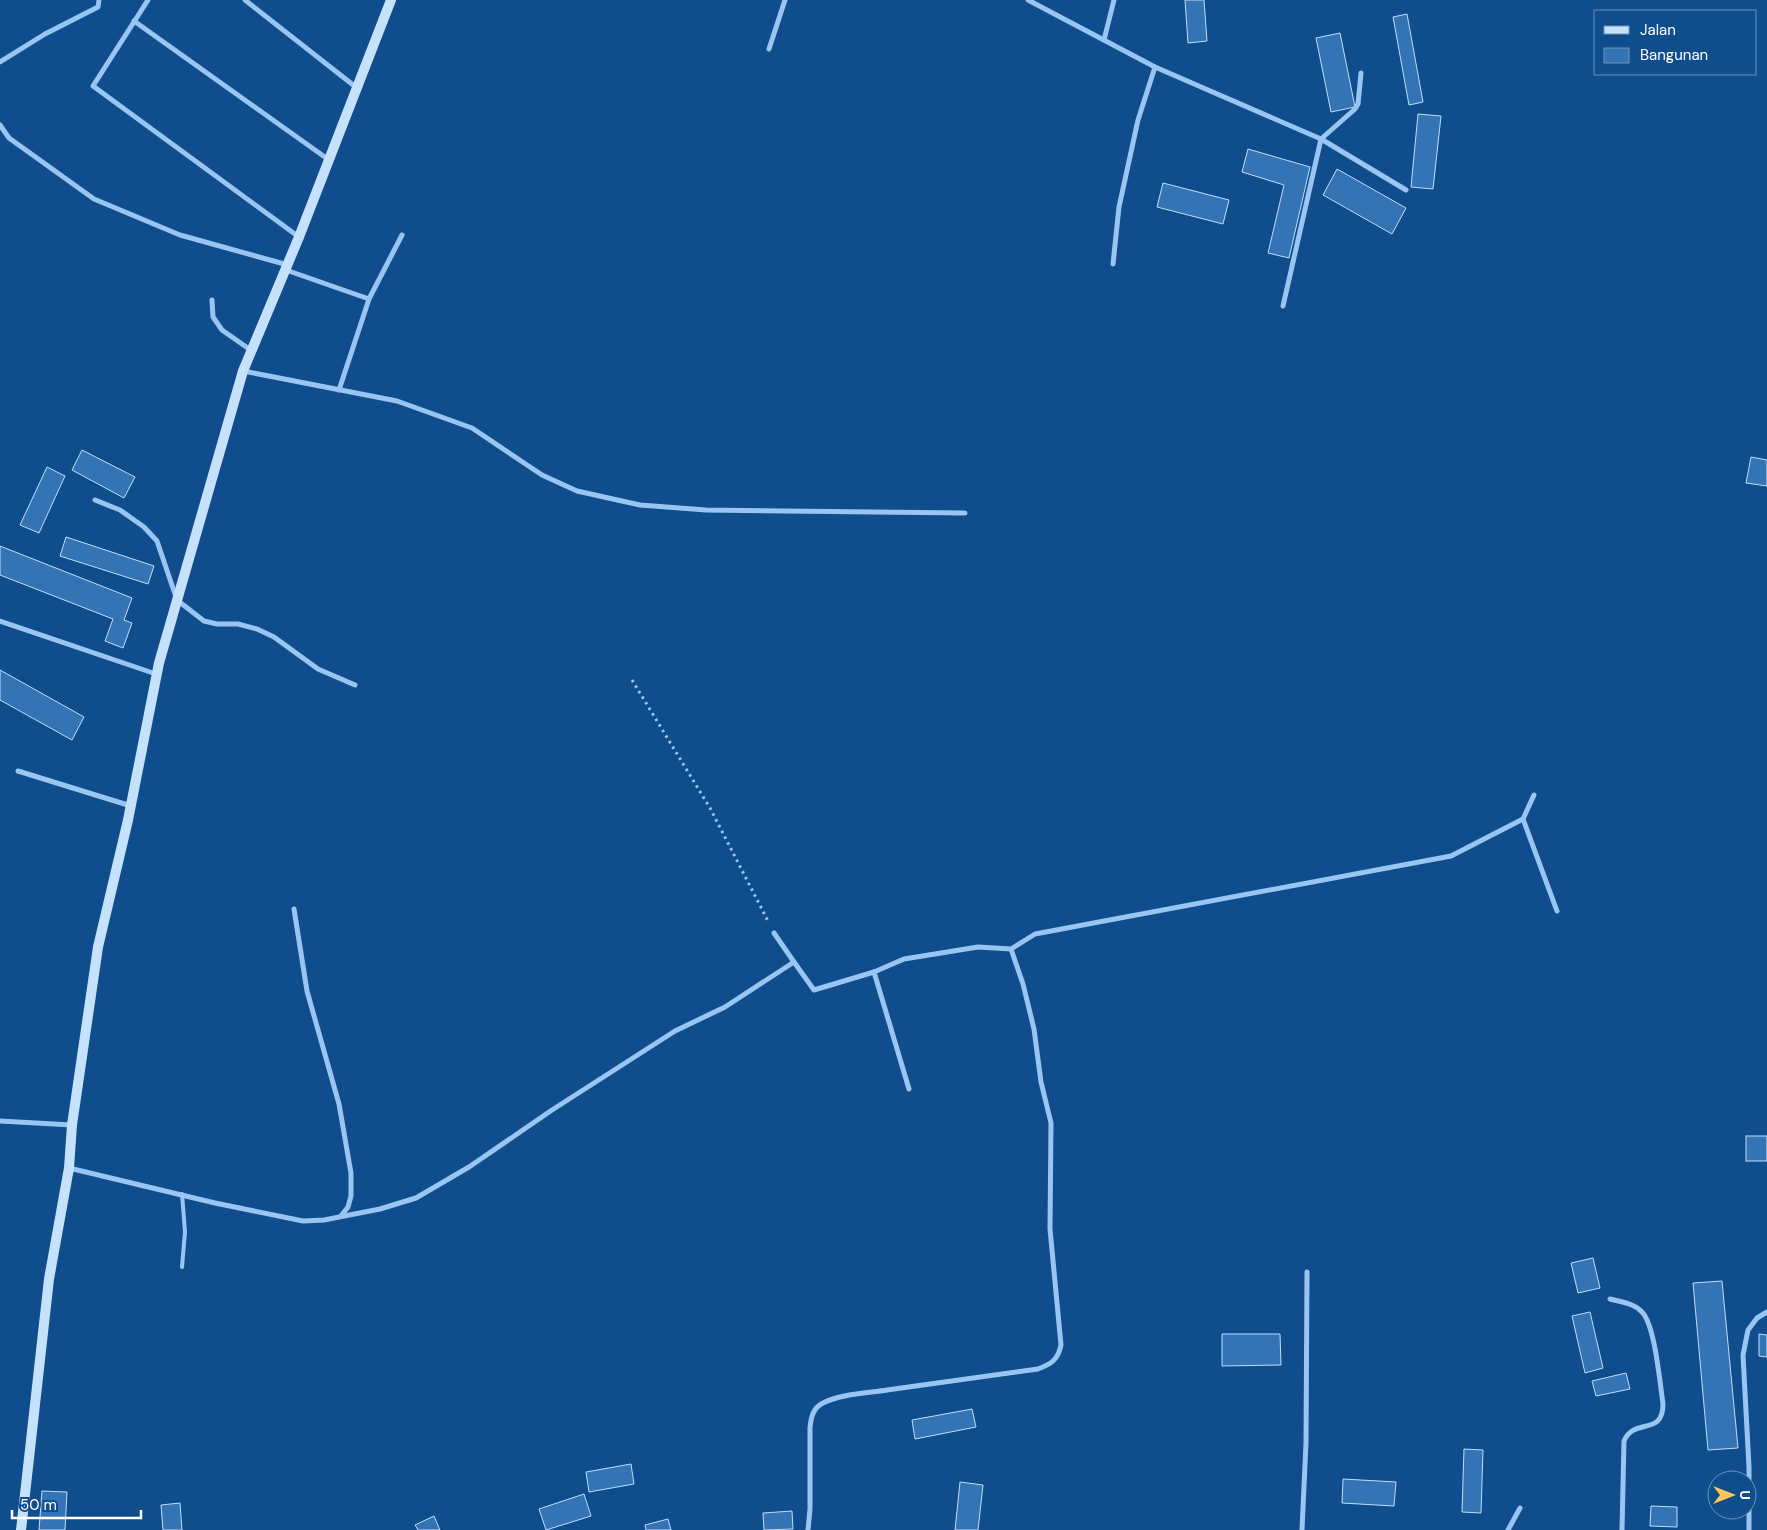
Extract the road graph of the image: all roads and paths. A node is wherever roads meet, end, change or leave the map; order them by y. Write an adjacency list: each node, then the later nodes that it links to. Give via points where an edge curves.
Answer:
1 (99, 0): 11 (street, via 98,7)
2 (148, 0): 8 (street)
3 (245, 0): 14 (street)
4 (391, 0): 14 (street)
5 (785, 0): 10 (street)
6 (1028, 0): 9 (street)
7 (1114, 0): 9 (street)
8 (134, 21): 17 (street); 20 (street, via 93,86)
9 (1104, 40): 12 (street)
10 (770, 49)
11 (0, 62)
12 (1155, 67): 16 (street); 21 (street, via 1138,120 1119,207)
13 (1361, 73): 16 (street, via 1355,109)
14 (357, 88): 17 (street)
15 (0, 125): 22 (street, via 9,138 94,199 180,235)
16 (1321, 139): 18 (street); 25 (street)
17 (329, 161): 20 (street)
18 (1406, 190)
19 (402, 235): 23 (street)
20 (299, 237): 22 (street)
21 (1113, 264)
22 (287, 267): 23 (street); 26 (street)
23 (369, 299): 28 (street)
24 (212, 300): 26 (street, via 213,317 222,330)
25 (1283, 306)
26 (252, 351): 27 (street)
27 (243, 372): 28 (street); 31 (street)
28 (339, 390): 30 (street, via 397,401 472,428 542,475 577,491 640,505 706,510)
29 (95, 500): 31 (street, via 120,510 157,541)
30 (965, 513)
31 (177, 600): 33 (street); 35 (street, via 204,620 238,624 274,637 318,669)
32 (0, 622): 33 (street)
33 (156, 674): 38 (street)
34 (632, 680): 42 (path, via 710,808)
35 (355, 686)
36 (18, 771): 38 (street)
37 (1534, 794): 39 (street)
38 (130, 806): 48 (street, via 98,946)
39 (1523, 819): 41 (street); 43 (street, via 1451,856 1035,934)
40 (294, 909): 51 (street, via 306,991 339,1104 351,1173 351,1196)
41 (1557, 911)
42 (774, 933): 44 (street)
43 (1011, 949): 45 (street, via 978,947 904,960); 58 (street, via 1034,1029 1040,1082 1051,1123 1050,1229 1060,1352 1056,1359 1038,1369 864,1393 822,1403 811,1418)
44 (794, 962): 45 (street, via 814,990); 51 (street, via 725,1007 675,1031 469,1167 416,1198)
45 (874, 972): 46 (street)
46 (909, 1089)
47 (0, 1121): 48 (street)
48 (72, 1126): 49 (street)
49 (69, 1168): 50 (street); 57 (street, via 49,1280)
50 (182, 1194): 51 (street, via 303,1221); 52 (lane, via 185,1232)
51 (341, 1216)
52 (182, 1268)
53 (1307, 1272): 59 (street)
54 (1610, 1299): 61 (street, via 1630,1304 1643,1312 1650,1325 1663,1404 1660,1420 1654,1425 1632,1430 1624,1441)
55 (1767, 1312): 62 (street, via 1757,1318 1748,1330 1744,1355)
56 (1520, 1508): 60 (street)
57 (22, 1530)
58 (808, 1530)
59 (1302, 1530)
60 (1508, 1530)
61 (1622, 1530)
62 (1749, 1530)

